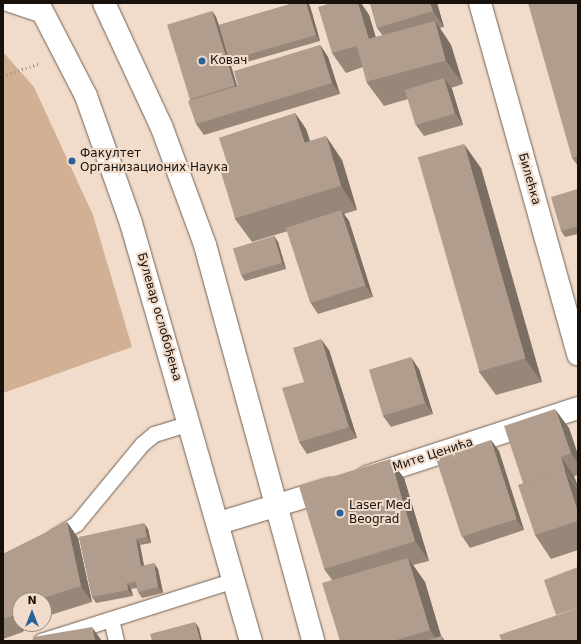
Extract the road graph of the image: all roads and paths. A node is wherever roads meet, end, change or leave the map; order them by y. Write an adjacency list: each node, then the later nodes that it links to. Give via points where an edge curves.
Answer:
1 (6, 3): 4 (lane)
2 (104, 3): 10 (main road, via 162,128 205,246)
3 (480, 3): 7 (main road, Билећка)
4 (41, 10): 9 (main road, Булевар ослобођења, via 86,96 104,144)
5 (46, 61): 6 (path)
6 (3, 76)
7 (578, 355)
8 (578, 408): 10 (main road, Мите Ценића)
9 (190, 423): 11 (main road, Булевар ослобођења); 12 (lane, via 154,434 142,444 76,524)
10 (276, 506): 11 (main road, Мите Ценића); 18 (main road)
11 (219, 523): 13 (main road, Булевар ослобођења)
12 (42, 543)
13 (234, 580): 14 (lane); 17 (main road, Булевар ослобођења)
14 (111, 619): 15 (lane); 16 (lane)
15 (41, 641)
16 (116, 641)
17 (251, 641)
18 (313, 641)

